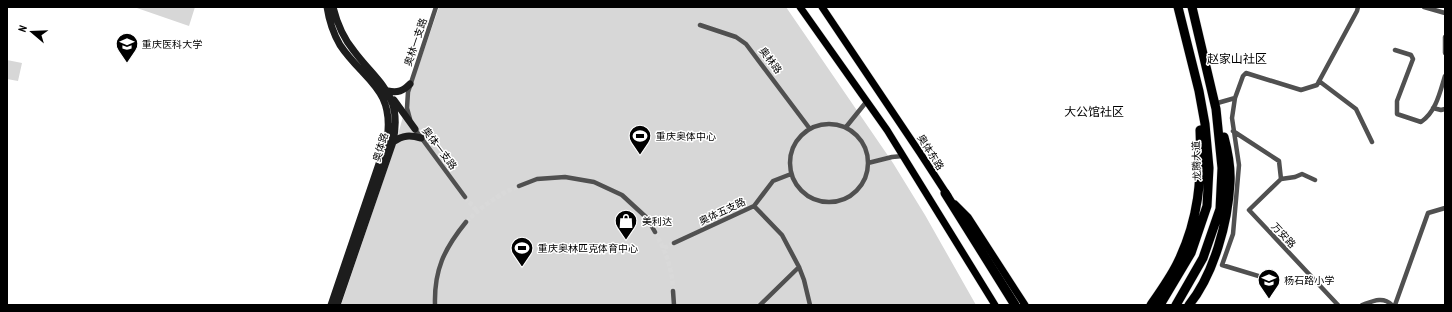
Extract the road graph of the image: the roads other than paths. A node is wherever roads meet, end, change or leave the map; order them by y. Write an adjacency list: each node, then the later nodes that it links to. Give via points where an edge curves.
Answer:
1 (326, 7): 48 (main road, 奥体路, via 340,44 380,92 387,110 389,128)
2 (333, 7): 18 (main road, 奥体路, via 335,17 353,51)
3 (436, 7): 17 (street, 奥林一支路)
4 (800, 7): 21 (main road)
5 (822, 7): 38 (main road, 奥体东路)
6 (1178, 7): 19 (highway, 龙腾大道)
7 (1192, 7): 22 (highway)
8 (1358, 7): 16 (street)
9 (1424, 7): 10 (street)
10 (1445, 13)
11 (700, 25): 27 (street, 奥林路, via 736,37 746,44)
12 (1445, 37): 14 (street)
13 (1394, 50): 23 (street, via 1411,55 1413,59 1397,101 1397,114 1421,122)
14 (1445, 53)
15 (1445, 76): 23 (street)
16 (1319, 81): 20 (street, via 1316,85 1301,90 1246,73); 31 (street, via 1356,109)
17 (410, 84): 18 (main road, via 399,92); 26 (street, 奥体一支路, via 407,108)
18 (388, 91): 26 (main road); 30 (main road, 奥体路, via 396,115)
19 (1199, 91): 57 (highway, via 1201,163 1194,217 1177,265); 58 (highway, 龙腾大道, via 1210,168 1207,206 1191,253)
20 (1235, 98): 22 (street); 28 (street)
21 (867, 101): 25 (street); 32 (main road)
22 (1215, 106): 59 (highway, via 1222,168 1220,209 1203,258); 60 (highway, via 1228,153 1230,182 1227,210 1207,274)
23 (1433, 108): 24 (street)
24 (1445, 109)
25 (846, 127): 27 (street, via 821,124); 33 (street, via 864,144)
26 (415, 129): 29 (street, 奥体一支路)
27 (810, 129): 34 (street, via 792,148)
28 (1233, 131): 35 (street, via 1280,161); 46 (street, via 1239,165 1233,234 1222,265)
29 (421, 138): 30 (main road, via 399,137); 39 (street, 奥体一支路)
30 (393, 142): 49 (main road, 奥体路)
31 (1372, 142)
32 (903, 156): 33 (street); 54 (main road)
33 (868, 163): 34 (street, via 864,183 855,193 844,200 831,203 818,202 806,196)
34 (791, 174): 40 (street, 奥体五支路, via 773,182)
35 (1281, 178): 36 (street, via 1302,174); 61 (street, 万安路, via 1249,210)
36 (1315, 180)
37 (519, 186): 43 (street, via 538,179 565,177 594,182 622,195 647,218)
38 (944, 193): 55 (highway); 56 (main road, 奥体东路, via 968,218)
39 (466, 197)
40 (754, 206): 44 (street, 奥体五支路); 45 (street, via 782,235)
41 (1445, 208): 64 (street, via 1428,213)
42 (466, 222): 50 (street, via 444,254 437,272)
43 (655, 232)
44 (674, 243)
45 (799, 267): 52 (street); 53 (street)
46 (1272, 280)
47 (674, 291): 51 (street)
48 (331, 305)
49 (337, 305)
50 (435, 305)
51 (674, 305)
52 (760, 305)
53 (810, 305)
54 (995, 305)
55 (1015, 305)
56 (1025, 305)
57 (1151, 305)
58 (1160, 305)
59 (1176, 305)
60 (1189, 305)
61 (1338, 305)
62 (1362, 305): 63 (street, via 1385,300)
63 (1392, 305)
64 (1396, 305)

